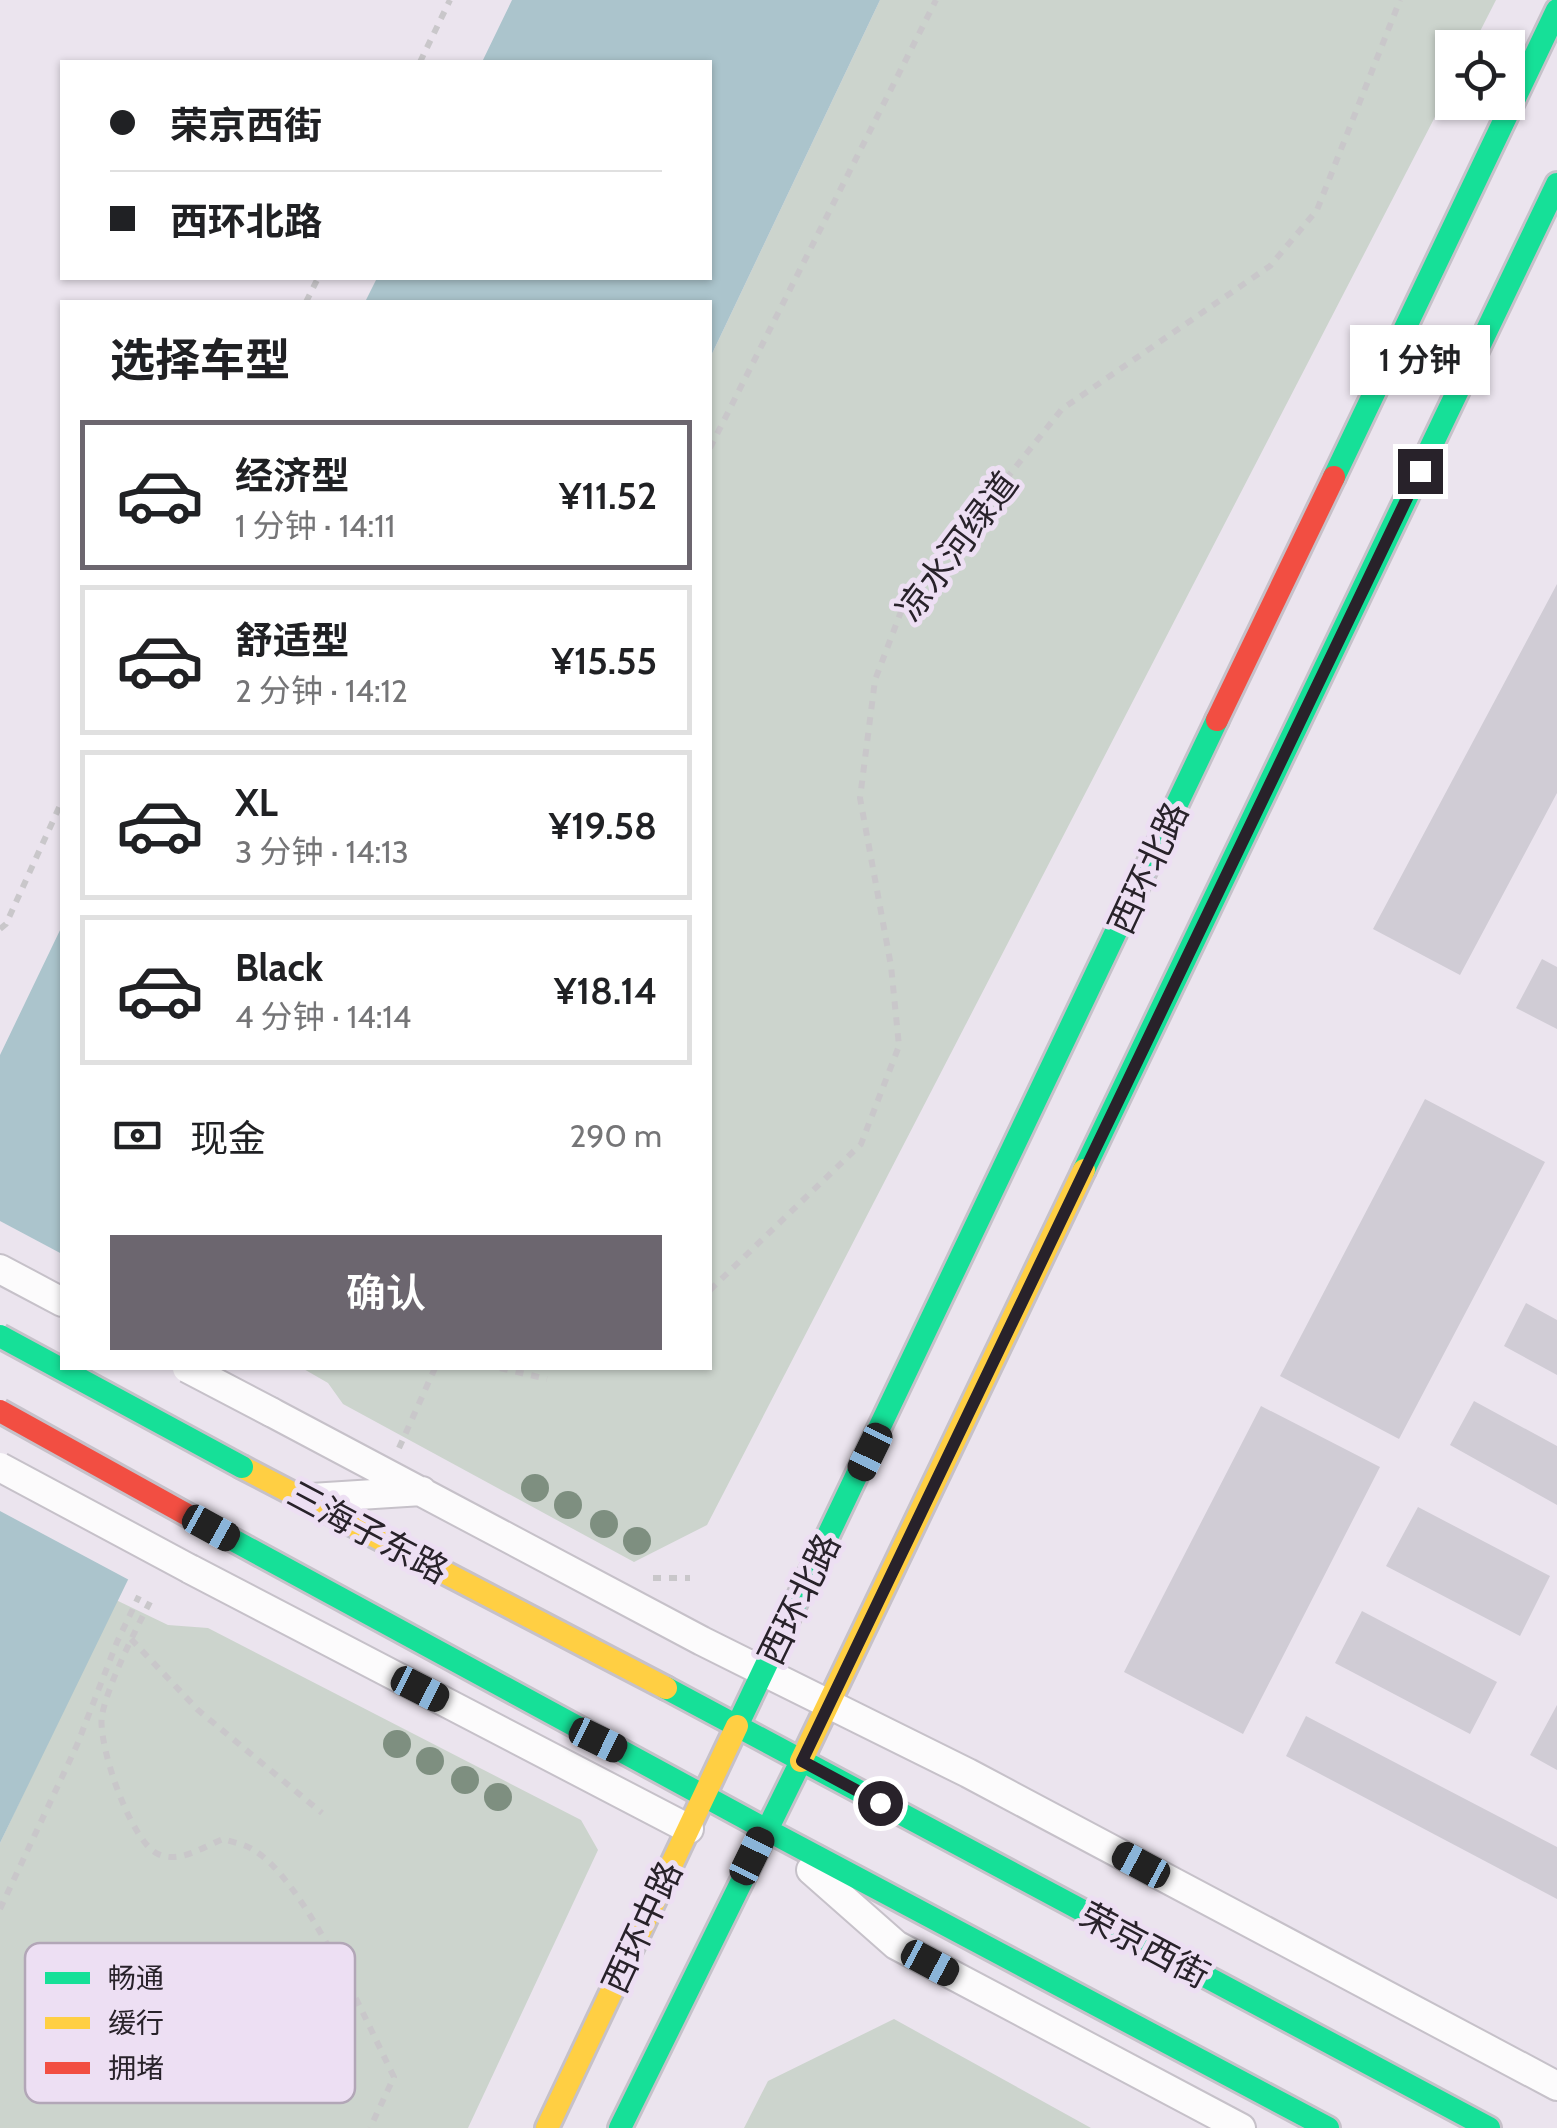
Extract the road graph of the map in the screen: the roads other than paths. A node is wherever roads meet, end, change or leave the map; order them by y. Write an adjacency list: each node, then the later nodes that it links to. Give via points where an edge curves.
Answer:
1 (1557, 10): 15 (main road, 西环北路)
2 (1557, 184): 16 (main road, 西环北路)
3 (0, 1269): 4 (street)
4 (60, 1301)
5 (0, 1336): 6 (main road, 三海子东路, bridge)
6 (60, 1368)
7 (63, 1370): 12 (main road, 三海子东路, bridge)
8 (191, 1370): 11 (street, bridge)
9 (0, 1412): 14 (main road, 三海子东路, bridge)
10 (0, 1467): 13 (street, bridge)
11 (424, 1490): 12 (street); 15 (street)
12 (304, 1499): 17 (main road, 三海子东路)
13 (253, 1602): 14 (street); 20 (street)
14 (365, 1612): 19 (main road, 三海子东路)
15 (764, 1671): 16 (street); 17 (main road, 西环北路)
16 (829, 1703): 18 (main road, 西环北路); 22 (street)
17 (737, 1726): 18 (main road, 三海子东路); 19 (main road, 西环中路)
18 (802, 1761): 21 (main road, 西环中路); 27 (main road, 荣京西街)
19 (705, 1794): 20 (main road, 西环中路); 21 (main road)
20 (689, 1829): 23 (main road, 西环中路)
21 (765, 1829): 24 (main road, 西环中路); 25 (street, via 896,1945); 26 (main road)
22 (1557, 2086)
23 (548, 2128)
24 (620, 2128)
25 (1241, 2128)
26 (1328, 2128)
27 (1490, 2128)

